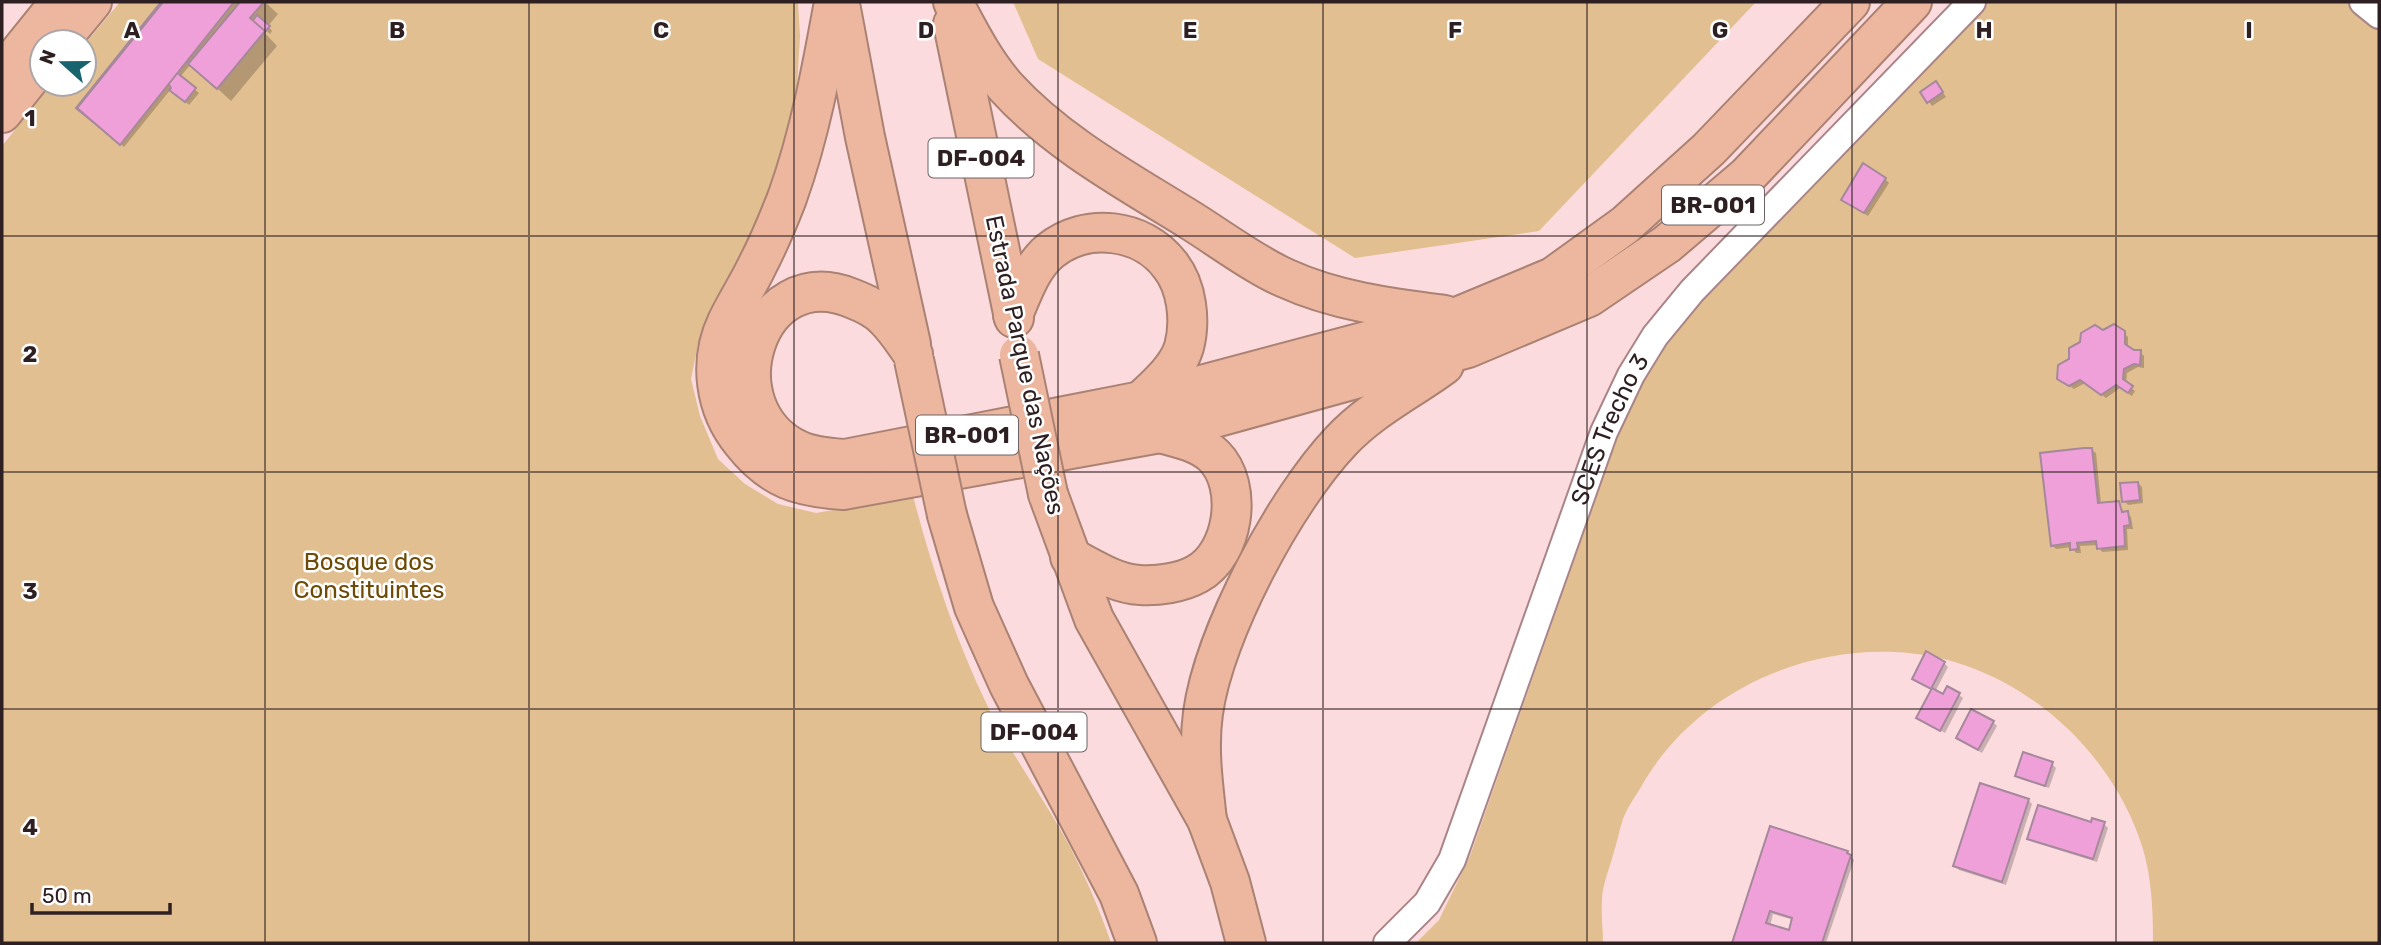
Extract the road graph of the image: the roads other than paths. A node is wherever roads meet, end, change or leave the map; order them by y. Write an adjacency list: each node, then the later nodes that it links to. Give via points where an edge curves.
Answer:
1 (60, 2): 12 (highway)
2 (92, 2): 11 (highway)
3 (834, 2): 18 (highway, BR-001, via 809,128 786,199 758,265 725,325 717,359 718,396 730,428 777,476 811,488 843,490)
4 (840, 2): 17 (highway, DF-004)
5 (951, 2): 15 (highway, Estrada Parque das Nações / DF-004); 16 (highway, via 1006,87 1046,124 1112,173 1284,278)
6 (1850, 2): 16 (highway, BR-001, via 1709,149 1625,226)
7 (1912, 2): 16 (highway, BR-001, via 1747,176 1667,244 1589,297)
8 (1972, 2): 25 (street, SCES Trecho 3, via 1692,291 1655,335 1604,432 1451,860 1427,903)
9 (2363, 2): 10 (street)
10 (2379, 15)
11 (71, 28)
12 (2, 74)
13 (28, 80): 14 (highway)
14 (2, 113)
15 (1013, 315): 18 (highway, via 1030,275 1051,251 1083,233 1114,231 1147,245 1175,273 1184,291 1188,325 1184,349 1163,381); 19 (highway, Estrada Parque das Nações / DF-004, bridge, via 1048,494)
16 (1463, 332): 18 (highway, BR-001); 20 (highway, BR-001, via 1343,439 1312,475 1277,530 1216,657 1208,690 1200,758)
17 (914, 357): 18 (highway, BR-001, via 887,318 868,304 839,293 813,293 787,301 772,314 756,340 749,376 758,409 775,433 798,450 819,457 845,459); 22 (highway, DF-004, bridge, via 947,515 974,607 1119,894)
18 (1151, 417): 19 (highway, BR-001, via 1214,456 1230,481 1233,509 1216,556 1199,573 1173,583 1139,585 1111,578)
19 (1070, 557): 20 (highway, Estrada Parque das Nações / DF-004, via 1094,620)
20 (1207, 820): 21 (highway, Estrada Parque das Nações / DF-004)
21 (1230, 882): 23 (highway, Estrada Parque das Nações / DF-004); 24 (highway, via 1259,912)
22 (1137, 943)
23 (1246, 943)
24 (1271, 943)
25 (1387, 943)

